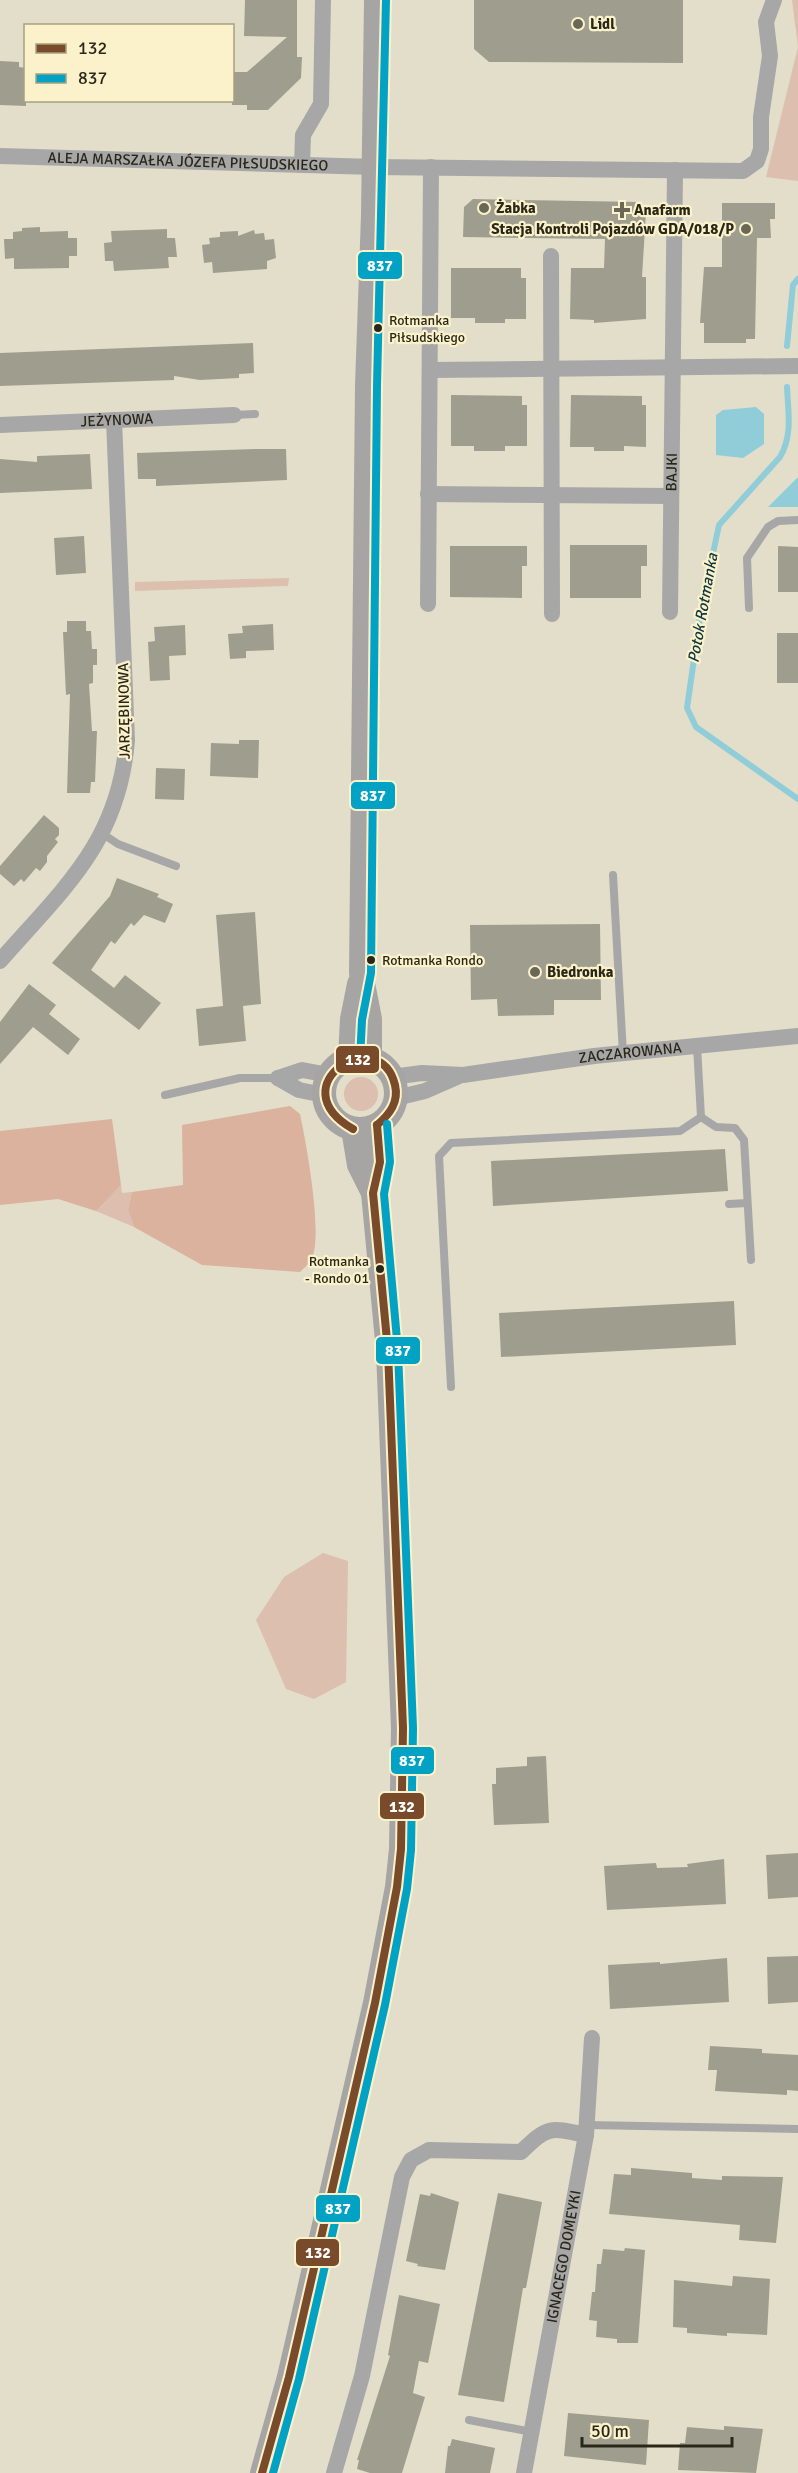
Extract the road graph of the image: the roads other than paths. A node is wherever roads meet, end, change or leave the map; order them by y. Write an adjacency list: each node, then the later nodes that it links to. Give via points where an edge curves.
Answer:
1 (324, 0): 5 (street, via 321,104 303,135)
2 (376, 0): 6 (main road)
3 (774, 0): 8 (street, via 766,22 770,56 757,161 743,171)
4 (0, 156): 5 (street, ALEJA MARSZAŁKA JÓZEFA PIŁSUDSKIEGO)
5 (302, 165): 6 (street, ALEJA MARSZAŁKA JÓZEFA PIŁSUDSKIEGO)
6 (374, 167): 7 (street); 33 (main road, via 367,386 362,973 370,1019)
7 (431, 167): 8 (street); 13 (street)
8 (675, 170): 10 (street, BAJKI)
9 (551, 256): 12 (street)
10 (672, 366): 11 (street); 12 (street); 20 (street, BAJKI)
11 (798, 366)
12 (551, 368): 13 (street); 19 (street)
13 (430, 370): 18 (street)
14 (255, 414): 15 (lane)
15 (234, 415): 16 (street, JEŻYNOWA)
16 (114, 420): 17 (street, JEŻYNOWA); 26 (street, JARZĘBINOWA, via 127,740 121,786)
17 (0, 425)
18 (428, 494): 19 (street, BAJKI); 22 (street)
19 (552, 496): 20 (street, BAJKI); 25 (street)
20 (671, 496): 24 (street)
21 (798, 520): 23 (lane, via 778,521 768,527 747,558)
22 (428, 604)
23 (749, 608)
24 (670, 612)
25 (552, 614)
26 (103, 834): 27 (lane, via 118,844); 29 (street, JARZĘBINOWA, via 75,876)
27 (176, 866)
28 (613, 875): 32 (lane)
29 (0, 961)
30 (798, 1036): 31 (street, ZACZAROWANA)
31 (698, 1046): 32 (street, ZACZAROWANA); 38 (lane)
32 (623, 1054): 36 (street, ZACZAROWANA, via 463,1075 424,1091)
33 (360, 1059): 35 (main road, via 335,1068); 36 (main road, via 379,1063)
34 (278, 1078): 35 (street, via 299,1090); 37 (lane, via 240,1078)
35 (327, 1085): 39 (main road, via 333,1117)
36 (394, 1087): 39 (main road, via 393,1109)
37 (165, 1095)
38 (701, 1117): 40 (lane, via 716,1127 735,1128 744,1140); 43 (lane, via 680,1131 451,1143 439,1156)
39 (365, 1127): 49 (main road, via 359,1165 374,1193 388,1352 403,1728 401,1849 375,2003 289,2377)
40 (747, 1203): 41 (lane); 42 (lane)
41 (729, 1204)
42 (751, 1260)
43 (451, 1387)
44 (592, 2038): 46 (street, IGNACEGO DOMEYKI)
45 (798, 2129): 46 (lane)
46 (586, 2130): 48 (street, IGNACEGO DOMEYKI); 50 (street, via 543,2131 521,2152 429,2150 411,2160 402,2177 362,2376)
47 (469, 2420): 48 (lane)
48 (532, 2432): 51 (street, IGNACEGO DOMEYKI)
49 (262, 2473)
50 (334, 2473)
51 (524, 2473)

